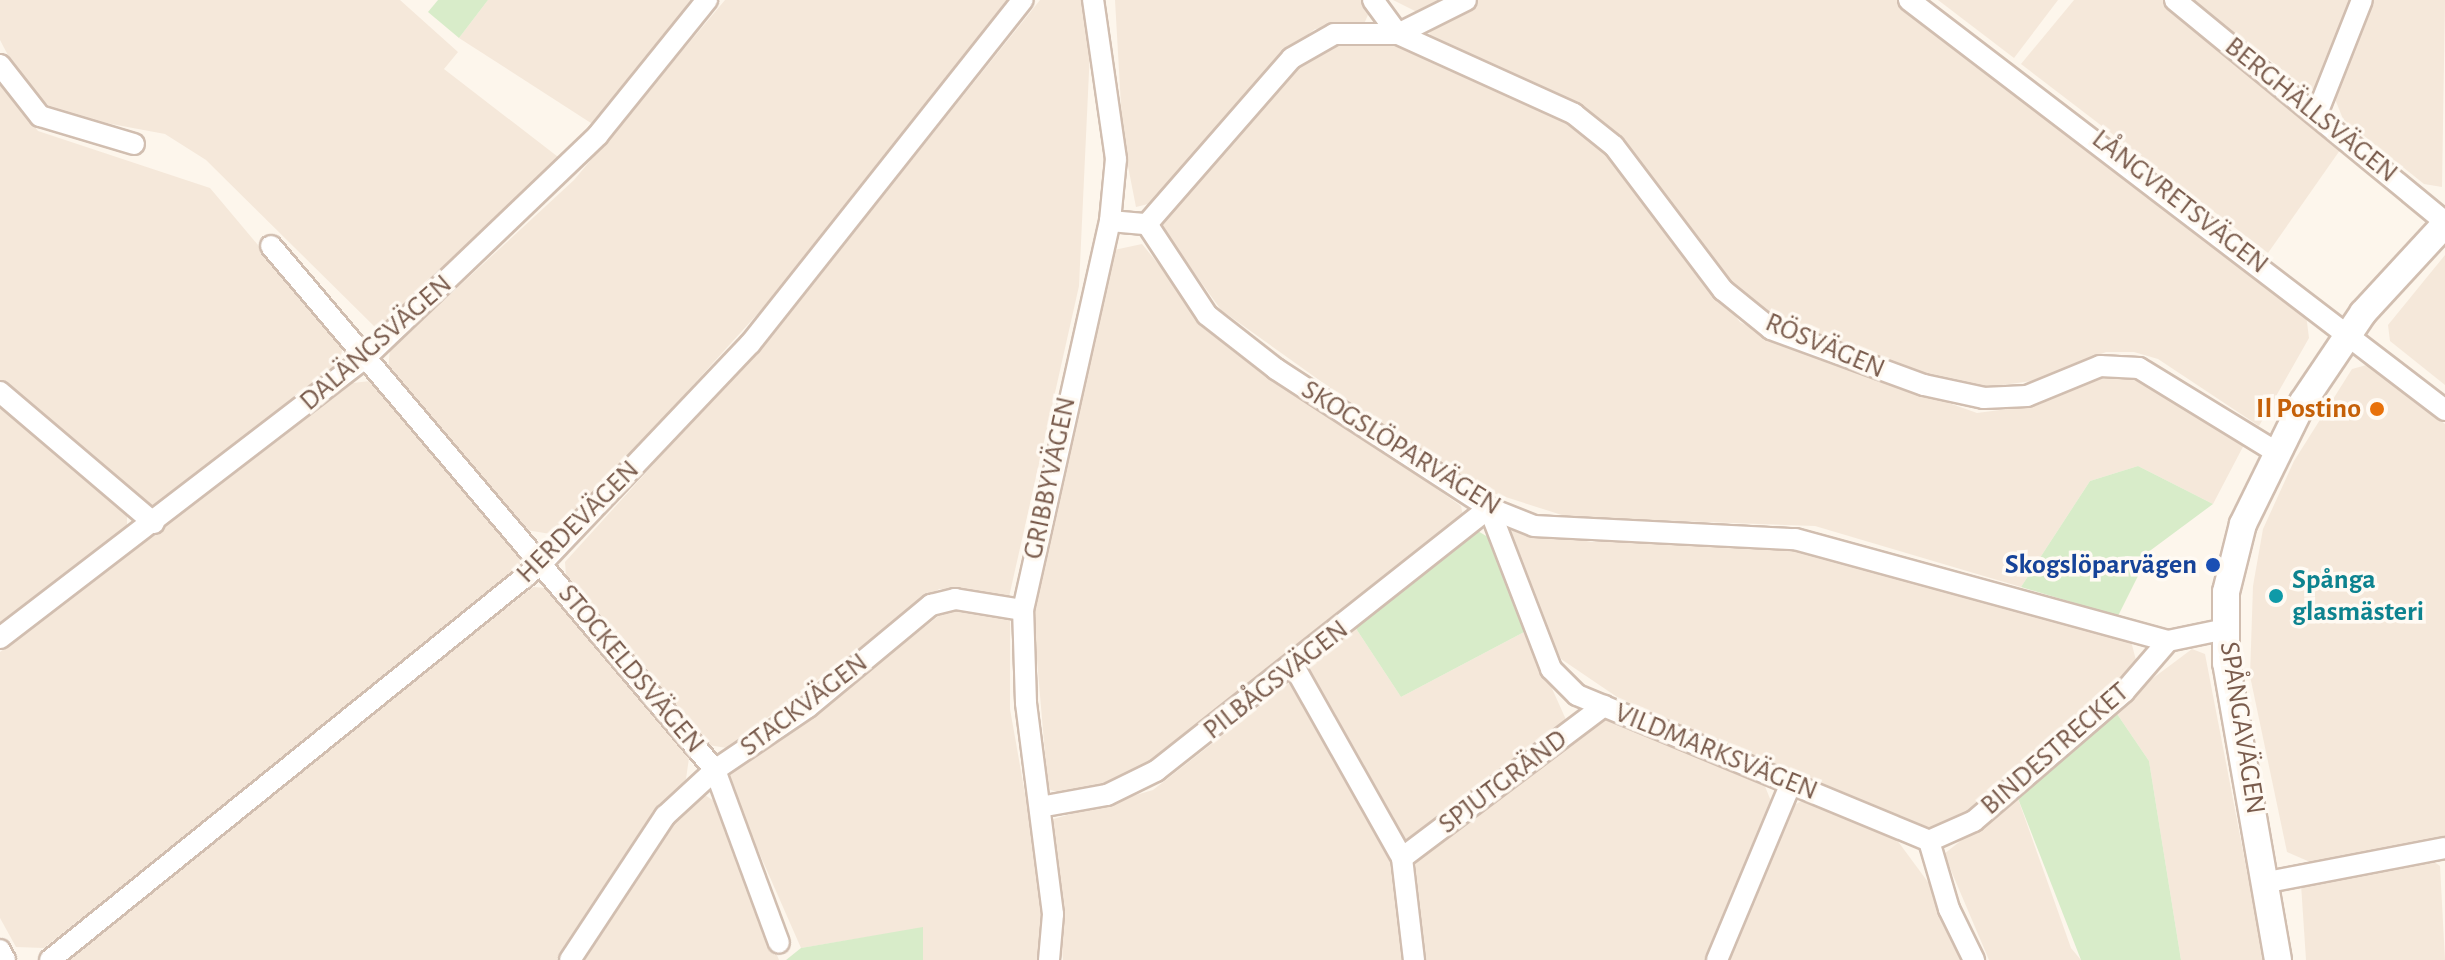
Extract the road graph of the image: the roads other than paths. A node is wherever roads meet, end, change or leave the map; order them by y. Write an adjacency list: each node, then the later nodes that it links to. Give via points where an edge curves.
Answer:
1 (707, 0): 18 (street, DALÄNGSVÄGEN, via 598,135)
2 (1023, 0): 24 (street, HERDEVÄGEN, via 750,344)
3 (1093, 0): 13 (street, GRIBBYVÄGEN, via 1116,159)
4 (1373, 0): 9 (street, RÖSVÄGEN)
5 (1466, 0): 9 (street)
6 (1909, 0): 17 (street, LÅNGVRETSVÄGEN)
7 (2175, 0): 11 (street, BERGHÄLLSVÄGEN)
8 (2362, 0): 11 (street)
9 (1398, 34): 15 (street, via 1334,34 1292,58); 21 (street, RÖSVÄGEN, via 1594,130 1639,175 1723,290 1771,329 1924,385 1984,398 2027,396 2100,366 2139,368)
10 (0, 65): 12 (street, via 40,116)
11 (2318, 111): 14 (street, BERGHÄLLSVÄGEN)
12 (134, 144)
13 (1110, 221): 15 (street); 25 (street, GRIBBYVÄGEN, via 1057,434)
14 (2445, 223): 17 (street, SPÅNGAVÄGEN)
15 (1147, 224): 22 (street, SKOGSLÖPARVÄGEN, via 1207,315)
16 (271, 246): 18 (street, STOCKELDSVÄGEN)
17 (2348, 333): 20 (street, LÅNGVRETSVÄGEN); 21 (street, SPÅNGAVÄGEN)
18 (366, 357): 23 (street, DALÄNGSVÄGEN); 24 (street, STOCKELDSVÄGEN)
19 (0, 392): 23 (street)
20 (2445, 410)
21 (2276, 452): 26 (street, SPÅNGAVÄGEN, via 2243,524 2226,592)
22 (1489, 508): 28 (street, SKOGSLÖPARVÄGEN, via 1547,528 1795,539); 29 (street, PILBÅGSVÄGEN); 30 (street, VILDMARKSVÄGEN, via 1551,669 1577,695)
23 (154, 523): 27 (street, DALÄNGSVÄGEN)
24 (542, 563): 31 (street, STOCKELDSVÄGEN); 41 (street, HERDEVÄGEN)
25 (1023, 610): 31 (street, STACKVÄGEN, via 955,599 931,605 808,707); 33 (street, GRIBBYVÄGEN)
26 (2226, 629): 28 (street, SKOGSLÖPARVÄGEN); 37 (street, SPÅNGAVÄGEN)
27 (0, 638)
28 (2168, 641): 34 (street, BINDESTRECKET, via 2124,692 1974,821)
29 (1295, 668): 33 (street, PILBÅGSVÄGEN, via 1156,771 1107,795); 36 (street)
30 (1604, 706): 32 (street, VILDMARKSVÄGEN); 36 (street, SPJUTGRÄND)
31 (715, 770): 38 (street, STOCKELDSVÄGEN); 42 (street, STACKVÄGEN, via 665,816)
32 (1791, 783): 34 (street, VILDMARKSVÄGEN); 45 (street)
33 (1040, 807): 43 (street, GRIBBYVÄGEN, via 1053,914)
34 (1929, 841): 46 (street, via 1949,909)
35 (2445, 848): 37 (street)
36 (1402, 858): 44 (street)
37 (2268, 882): 47 (street, SPÅNGAVÄGEN)
38 (779, 943)
39 (0, 950): 40 (street)
40 (5, 960)
41 (50, 960)
42 (570, 960)
43 (1049, 960)
44 (1414, 960)
45 (1717, 960)
46 (1974, 960)
47 (2278, 960)

